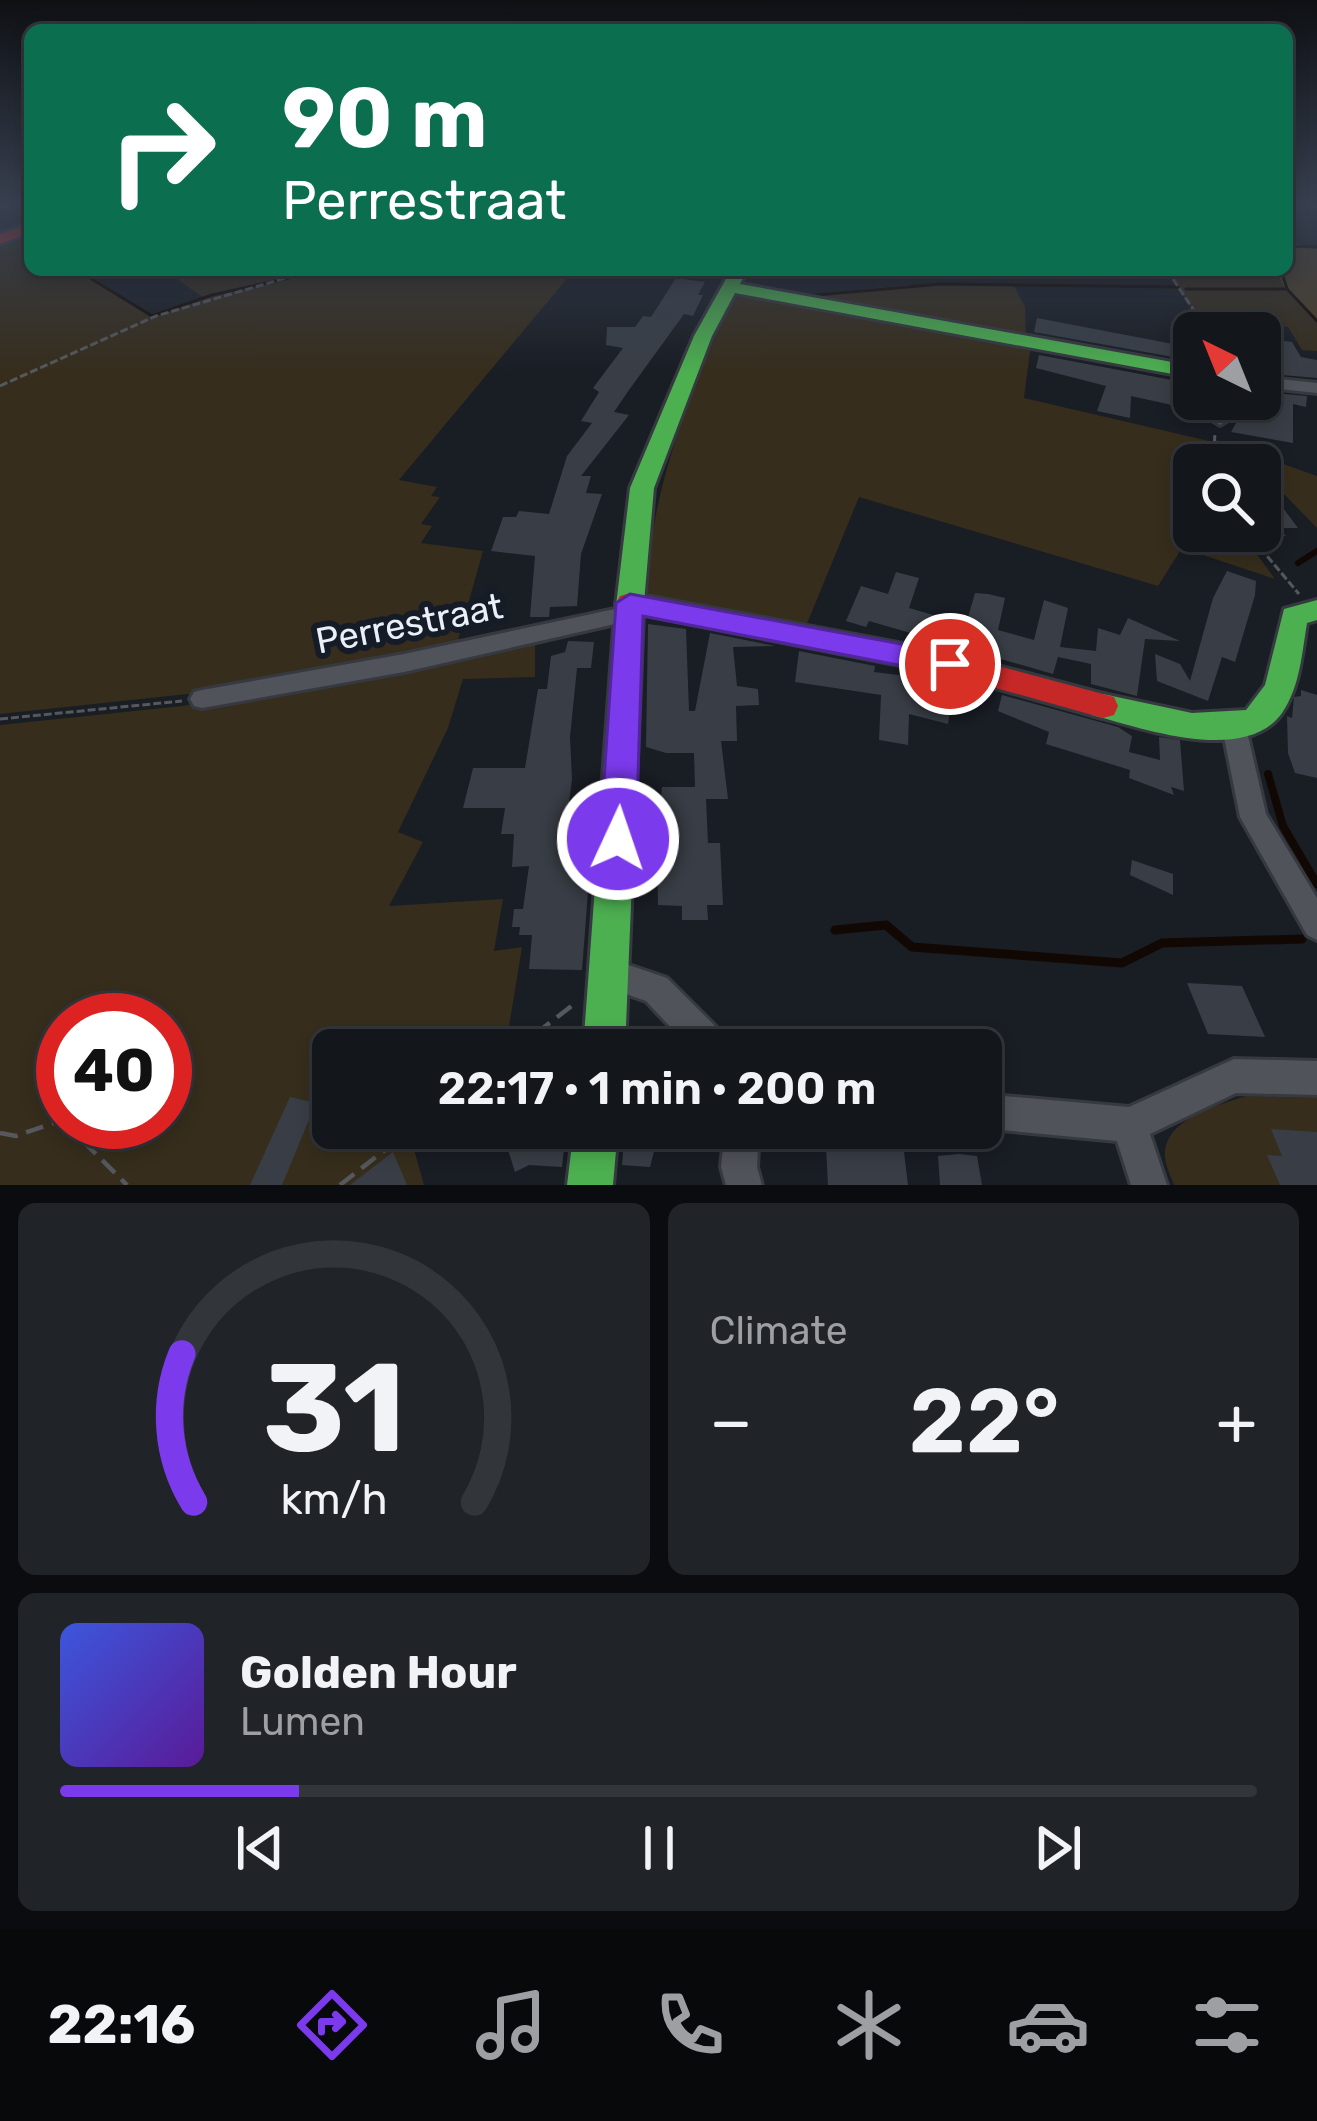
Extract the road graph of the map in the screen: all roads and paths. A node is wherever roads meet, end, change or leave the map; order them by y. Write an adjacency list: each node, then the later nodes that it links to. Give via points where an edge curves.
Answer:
1 (288, 276): 7 (path, via 156,316)
2 (1170, 276): 4 (path)
3 (734, 278): 5 (street); 12 (street, via 642,488)
4 (1195, 312)
5 (1173, 368)
6 (1281, 384): 8 (street)
7 (0, 386)
8 (1317, 388)
9 (1220, 420): 10 (path)
10 (1213, 444)
11 (1264, 552): 13 (path)
12 (629, 609): 14 (street, Perrestraat, via 404,663); 16 (street, Perrestraat, via 950,664 1155,719); 18 (street)
13 (1315, 610): 16 (street, via 1294,616 1268,710)
14 (202, 699): 15 (path)
15 (0, 718)
16 (1234, 727): 17 (street, via 1253,817)
17 (1317, 925)
18 (611, 974): 21 (street); 22 (street, via 656,989)
19 (576, 1002): 20 (path)
20 (541, 1029)
21 (606, 1029)
22 (695, 1029)
23 (1317, 1078): 25 (street, via 1234,1076)
24 (1002, 1113): 25 (street)
25 (1130, 1125): 36 (street)
26 (36, 1130): 27 (path)
27 (0, 1133)
28 (90, 1149): 32 (path)
29 (386, 1149): 33 (path)
30 (594, 1149): 34 (street)
31 (740, 1149): 35 (street)
32 (127, 1185)
33 (340, 1185)
34 (590, 1185)
35 (745, 1185)
36 (1150, 1185)

